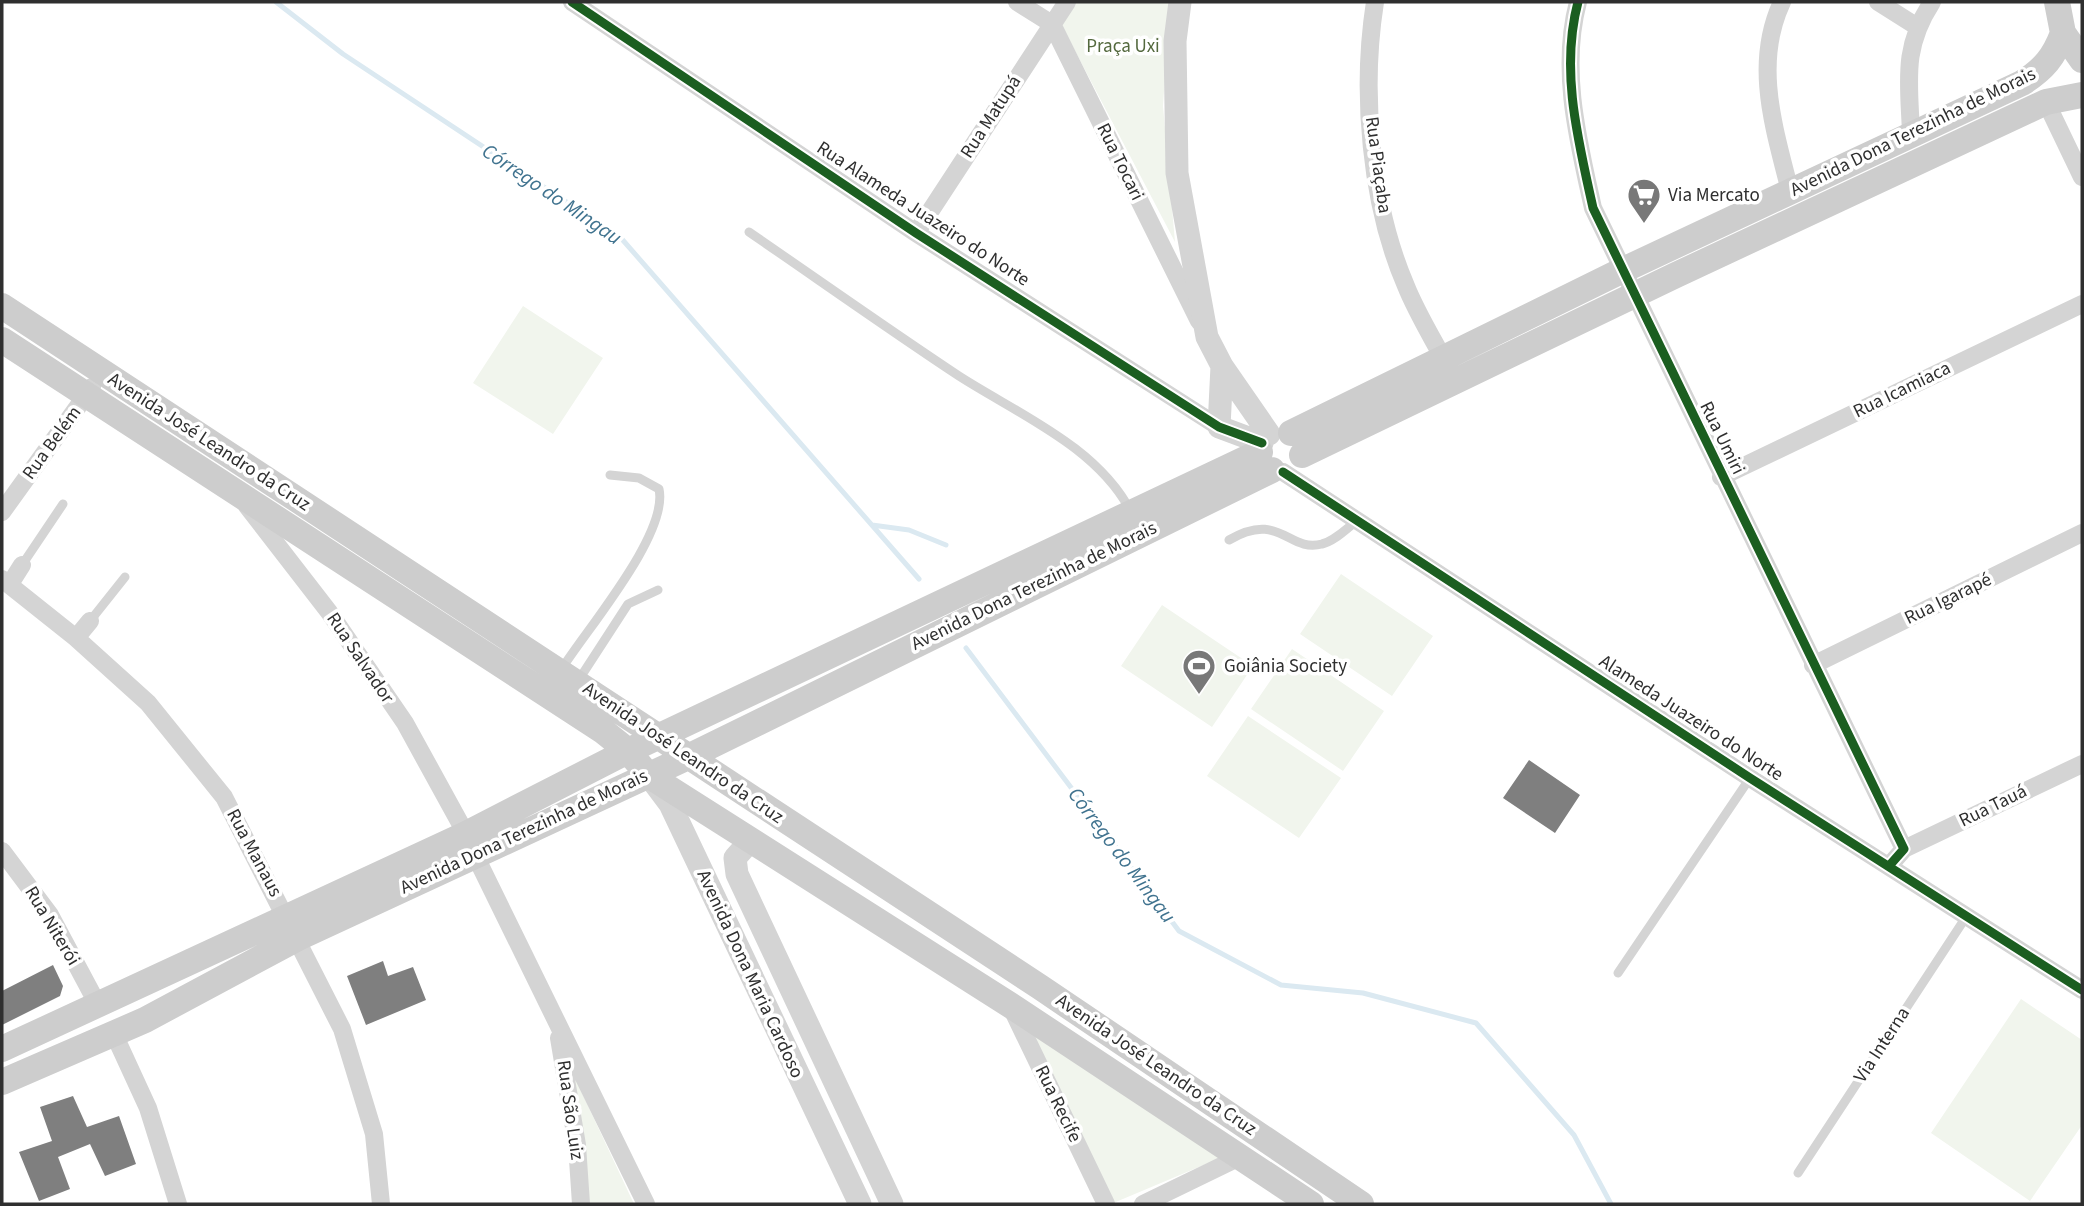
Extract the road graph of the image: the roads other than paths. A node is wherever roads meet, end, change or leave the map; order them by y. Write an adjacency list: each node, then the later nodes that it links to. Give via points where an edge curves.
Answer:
1 (572, 2): 21 (street, Rua Alameda Juazeiro do Norte)
2 (1017, 2): 11 (street)
3 (1067, 2): 11 (street, Rua Matupá)
4 (1180, 2): 26 (street, via 1175,41 1177,173)
5 (1375, 2): 28 (street, Rua Piaçaba, via 1368,90 1380,206 1405,286)
6 (1578, 2): 22 (street, Rua Umiri, via 1570,34 1574,121 1593,208)
7 (1782, 2): 19 (street, via 1770,29 1768,103)
8 (1878, 2): 12 (street)
9 (1932, 2): 12 (street)
10 (2057, 2): 13 (main road)
11 (1052, 24): 21 (street, Rua Matupá); 26 (street, Rua Tocari)
12 (1916, 26): 17 (street, via 1908,67)
13 (2063, 33): 14 (main road); 17 (main road, Avenida Dona Terezinha de Morais, via 2055,56 2041,71)
14 (2082, 60)
15 (2082, 95): 16 (main road, Avenida Dona Terezinha de Morais)
16 (2046, 102): 18 (street); 23 (main road, Avenida Dona Terezinha de Morais)
17 (1911, 134): 19 (main road, Avenida Dona Terezinha de Morais)
18 (2082, 177)
19 (1790, 191): 22 (main road, Avenida Dona Terezinha de Morais)
20 (749, 232): 39 (lane, via 959,375 1069,443 1119,489)
21 (916, 233): 32 (street, Rua Alameda Juazeiro do Norte)
22 (1621, 271): 23 (street, Rua Umiri); 28 (main road, Avenida Dona Terezinha de Morais)
23 (1632, 296): 33 (main road, Avenida Dona Terezinha de Morais); 35 (street, Rua Umiri)
24 (2082, 304): 35 (street, Rua Icamiaca)
25 (2, 306): 30 (main road, Avenida José Leandro da Cruz)
26 (1207, 337): 29 (street)
27 (2, 340): 31 (main road, Avenida José Leandro da Cruz)
28 (1443, 358): 33 (main road, Avenida Dona Terezinha de Morais)
29 (1222, 366): 32 (street); 33 (street)
30 (102, 373): 31 (street, Rua Belém); 50 (main road, Avenida José Leandro da Cruz)
31 (86, 396): 36 (main road, Avenida José Leandro da Cruz); 38 (street, Rua Belém)
32 (1219, 427): 33 (street, Rua Alameda Juazeiro do Norte)
33 (1280, 452): 39 (main road, Avenida Dona Terezinha de Morais); 40 (street, Alameda Juazeiro do Norte); 53 (main road, Avenida Dona Terezinha de Morais)
34 (610, 475): 50 (lane, via 651,482 659,489 660,508 643,548)
35 (1721, 477): 49 (street, Rua Umiri)
36 (236, 492): 52 (main road, Avenida José Leandro da Cruz); 58 (street, Rua Salvador, via 329,612 405,723)
37 (63, 504): 43 (lane)
38 (2, 512)
39 (1132, 513): 51 (main road, Avenida Dona Terezinha de Morais)
40 (1358, 520): 42 (lane, via 1321,544 1308,544 1265,527 1246,530); 56 (street, Alameda Juazeiro do Norte)
41 (2082, 533): 49 (street, Rua Igarapé)
42 (1229, 540)
43 (22, 565): 45 (street)
44 (125, 577): 47 (lane)
45 (6, 582): 48 (street, Rua Manaus)
46 (658, 590): 50 (lane, via 628,604)
47 (90, 621): 48 (street)
48 (76, 638): 63 (street, Rua Manaus, via 148,703 225,797)
49 (1814, 665): 59 (street, Rua Umiri)
50 (568, 677): 51 (main road, Avenida José Leandro da Cruz)
51 (657, 737): 52 (main road, Avenida Dona Terezinha de Morais); 53 (main road, Avenida José Leandro da Cruz)
52 (628, 751): 55 (main road, Avenida Dona Maria Cardoso); 58 (main road, Avenida Dona Terezinha de Morais)
53 (686, 758): 55 (main road, Avenida Dona Terezinha de Morais); 85 (main road, Avenida José Leandro da Cruz, via 1040,987)
54 (2082, 764): 59 (street, Rua Tauá)
55 (648, 775): 57 (main road, Avenida José Leandro da Cruz); 58 (main road, Avenida Dona Terezinha de Morais); 80 (street, Avenida Dona Maria Cardoso, via 670,804)
56 (1749, 778): 61 (street, Alameda Juazeiro do Norte); 64 (lane)
57 (751, 840): 68 (main road, Avenida José Leandro da Cruz); 81 (street, Avenida Dona Maria Cardoso, via 735,858 737,874)
58 (471, 845): 63 (main road, Avenida Dona Terezinha de Morais); 69 (street, Rua Salvador)
59 (1904, 849): 61 (street)
60 (2, 851): 67 (street, Rua Niterói, via 50,915)
61 (1889, 866): 62 (street, Alameda Juazeiro do Norte)
62 (1966, 917): 66 (street, Alameda Juazeiro do Norte); 75 (lane, Via Interna)
63 (293, 927): 65 (main road, Avenida Dona Terezinha de Morais); 70 (main road, Avenida Dona Terezinha de Morais); 77 (street, Rua Manaus, via 342,1029 374,1134)
64 (1618, 973)
65 (132, 989): 67 (main road, Avenida Dona Terezinha de Morais); 70 (street)
66 (2082, 990)
67 (98, 1005): 72 (main road, Avenida Dona Terezinha de Morais)
68 (1010, 1005): 74 (main road, Avenida José Leandro da Cruz); 82 (street, Rua Recife)
69 (555, 1017): 78 (street, Rua São Luiz, via 577,1145); 79 (street, Rua Salvador)
70 (145, 1020): 71 (main road, Avenida Dona Terezinha de Morais)
71 (114, 1034): 73 (main road, Avenida Dona Terezinha de Morais); 76 (street, via 148,1108)
72 (2, 1049)
73 (2, 1082)
74 (1240, 1157): 83 (street); 84 (main road, Avenida José Leandro da Cruz)
75 (1798, 1173)
76 (178, 1204)
77 (381, 1204)
78 (581, 1204)
79 (646, 1204)
80 (860, 1204)
81 (892, 1204)
82 (1106, 1204)
83 (1143, 1204)
84 (1311, 1204)
85 (1361, 1204)

